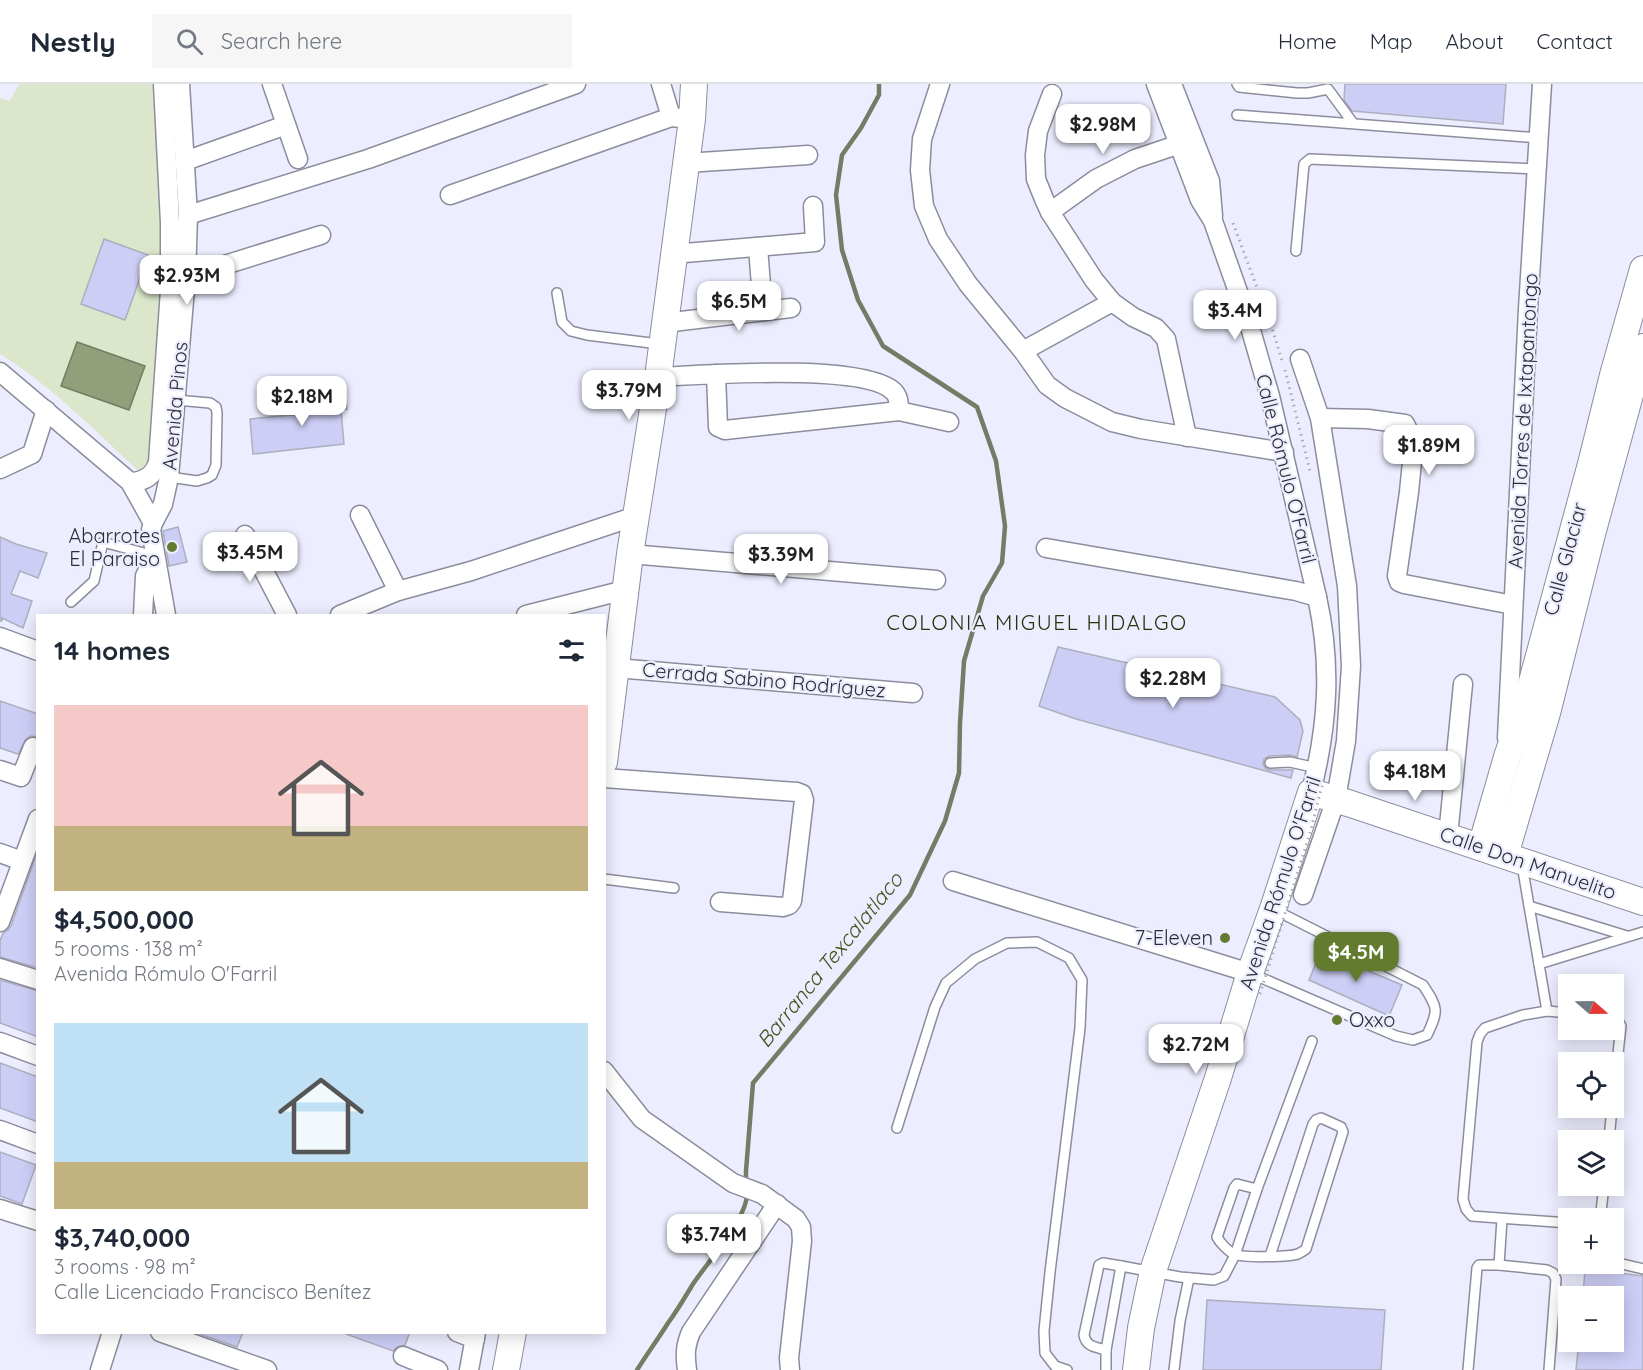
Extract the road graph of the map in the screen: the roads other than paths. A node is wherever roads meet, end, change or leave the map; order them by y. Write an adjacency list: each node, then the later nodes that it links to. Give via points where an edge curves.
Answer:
1 (164, 84): 56 (street, Avenida Pinos, via 170,290 159,462 148,477)
2 (180, 84): 22 (street, Avenida Pinos)
3 (272, 84): 17 (street)
4 (576, 84): 28 (street, via 368,159)
5 (661, 84): 15 (street)
6 (694, 84): 15 (street)
7 (940, 84): 42 (street, via 922,139 924,206 938,239 968,284)
8 (1156, 84): 19 (street, Calle Rómulo O'Farril)
9 (1172, 84): 29 (street, via 1210,181)
10 (1238, 84): 12 (lane, via 1297,93)
11 (1542, 84): 18 (street, Avenida Torres de Ixtapantongo)
12 (1327, 86): 16 (lane)
13 (1052, 94): 27 (street, via 1038,131 1035,155 1036,179)
14 (1237, 115): 16 (lane)
15 (681, 118): 23 (street); 25 (street)
16 (1353, 123): 18 (lane)
17 (286, 125): 21 (street); 22 (street)
18 (1539, 138): 24 (street, Avenida Torres de Ixtapantongo)
19 (1180, 144): 27 (street, via 1135,159 1106,174); 29 (street, Calle Rómulo O'Farril, via 1200,200)
20 (807, 155): 23 (street)
21 (298, 159)
22 (185, 160): 28 (street, Avenida Pinos)
23 (686, 163): 33 (street)
24 (1538, 169): 32 (lane, via 1310,159 1304,164); 69 (street, Avenida Torres de Ixtapantongo)
25 (450, 195)
26 (813, 206): 31 (street, via 815,242)
27 (1050, 212): 37 (street)
28 (188, 215): 35 (street, Avenida Pinos)
29 (1213, 221): 53 (street, Calle Rómulo O'Farril, via 1248,320)
30 (321, 235): 35 (street)
31 (758, 247): 33 (street); 39 (street)
32 (1296, 251)
33 (673, 254): 40 (street)
34 (1643, 269): 82 (street, Calle Glaciar)
35 (186, 277): 47 (street, Avenida Pinos)
36 (557, 292): 40 (lane, via 562,321 571,331 587,335)
37 (1112, 302): 42 (street); 52 (street, via 1156,328 1166,339)
38 (790, 308): 39 (street)
39 (763, 311): 40 (street)
40 (663, 334): 46 (street)
41 (1643, 347): 91 (street, Calle Glaciar, via 1592,534)
42 (1023, 351): 52 (street, via 1047,385 1065,398 1112,422)
43 (1300, 359): 50 (street)
44 (0, 372): 48 (street)
45 (716, 374): 46 (street); 49 (street, via 783,372 864,380 895,392); 49 (street, via 718,427 725,430)
46 (658, 377): 58 (street)
47 (176, 400): 55 (street, Avenida Pinos); 55 (lane, via 216,406 216,465 212,475 202,480)
48 (46, 411): 54 (street, via 32,454); 56 (street)
49 (899, 411): 51 (street)
50 (1320, 418): 69 (street, via 1404,424 1414,442 1396,576 1399,582); 86 (street, via 1347,586 1351,666 1346,741)
51 (950, 422)
52 (1187, 437): 53 (street)
53 (1284, 452): 67 (street, Calle Rómulo O'Farril)
54 (0, 469)
55 (169, 477): 59 (street, Avenida Pinos, via 163,504)
56 (130, 482): 59 (street)
57 (360, 514): 66 (street)
58 (636, 516): 62 (street); 66 (street)
59 (153, 523): 63 (street, Avenida Pinos)
60 (245, 535): 72 (street)
61 (1046, 548): 67 (street, Calle Rómulo O'Farril)
62 (630, 554): 64 (street); 65 (street)
63 (155, 556): 68 (lane, via 103,542 94,580); 70 (street, via 145,576); 71 (street, Avenida Pinos)
64 (936, 580)
65 (625, 590): 74 (street); 77 (street)
66 (398, 591): 73 (street)
67 (1317, 597): 86 (street, Avenida Rómulo O'Farril, via 1326,645)
68 (71, 602)
69 (1513, 605): 82 (street, Avenida Torres de Ixtapantongo)
70 (143, 614)
71 (166, 614)
72 (286, 614)
73 (346, 614)
74 (530, 614)
75 (0, 637): 76 (street)
76 (36, 650)
77 (616, 668): 79 (street, Cerrada Sabino Rodríguez); 80 (street)
78 (1463, 684): 88 (street)
79 (913, 693)
80 (606, 746)
81 (36, 748): 84 (street, via 33,747 21,777)
82 (1507, 758): 89 (street, Calle Glaciar)
83 (1270, 763): 86 (lane, via 1290,762)
84 (0, 770)
85 (606, 778): 97 (street, via 802,794 789,905)
86 (1322, 784): 88 (street, Calle Don Manuelito); 96 (street); 100 (street, Avenida Rómulo O'Farril)
87 (36, 824): 92 (street)
88 (1448, 836): 89 (street, Calle Don Manuelito)
89 (1481, 847): 91 (street, Calle Don Manuelito)
90 (0, 853): 92 (street)
91 (1513, 857): 98 (street, Calle Don Manuelito); 99 (lane)
92 (22, 861): 101 (street)
93 (606, 879): 95 (lane)
94 (952, 881): 107 (street)
95 (674, 888)
96 (1303, 895)
97 (720, 902)
98 (1643, 902)
99 (1529, 906): 103 (lane); 104 (lane)
100 (1273, 909): 107 (street, Avenida Rómulo O'Farril); 107 (lane, via 1423,985 1436,1005 1435,1019 1427,1035 1413,1040)
101 (0, 922)
102 (1643, 932): 103 (lane)
103 (1629, 936): 104 (lane)
104 (1539, 964): 108 (lane)
105 (0, 968): 106 (street)
106 (36, 979)
107 (1255, 984): 129 (street, Avenida Rómulo O'Farril, via 1218,1078)
108 (1547, 1011): 109 (lane); 120 (lane, via 1485,1028 1478,1042 1463,1199 1473,1216)
109 (1558, 1012)
110 (1311, 1041): 117 (lane)
111 (0, 1042): 112 (street)
112 (36, 1055)
113 (606, 1074): 118 (street, via 642,1119 733,1183)
114 (897, 1128): 144 (lane, via 935,1006 946,983 975,959 1007,943 1037,942 1069,958 1082,980 1080,1028 1044,1331 1045,1353 1054,1366)
115 (0, 1130): 116 (street)
116 (36, 1143)
117 (1257, 1189): 123 (lane); 123 (lane, via 1237,1184 1217,1237)
118 (770, 1199): 142 (street, via 691,1332 685,1345); 143 (street, via 796,1218 801,1227)
119 (0, 1209): 121 (street)
120 (1502, 1219): 122 (lane); 126 (lane)
121 (36, 1220)
122 (1558, 1222)
123 (1235, 1255): 124 (lane); 130 (lane, via 1224,1276 1214,1281)
124 (1270, 1256): 124 (lane, via 1313,1124 1321,1118 1336,1124 1343,1132 1306,1249)
125 (1624, 1264): 128 (lane)
126 (1499, 1265): 148 (lane, via 1477,1268); 149 (lane, via 1547,1270 1556,1279)
127 (1121, 1266): 129 (lane); 135 (lane); 135 (lane, via 1099,1265 1084,1335 1085,1342)
128 (1643, 1269)
129 (1153, 1271): 130 (lane); 146 (street, Avenida Rómulo O'Farril)
130 (1189, 1278): 147 (lane)
131 (111, 1334): 137 (street)
132 (166, 1334): 138 (street)
133 (513, 1334): 141 (street)
134 (476, 1335): 140 (street)
135 (1106, 1350): 145 (lane)
136 (403, 1356): 139 (street)
137 (100, 1370)
138 (267, 1370)
139 (438, 1370)
140 (469, 1370)
141 (506, 1370)
142 (687, 1370)
143 (790, 1370)
144 (1067, 1370)
145 (1106, 1370)
146 (1136, 1370)
147 (1174, 1370)
148 (1468, 1370)
149 (1549, 1370)

